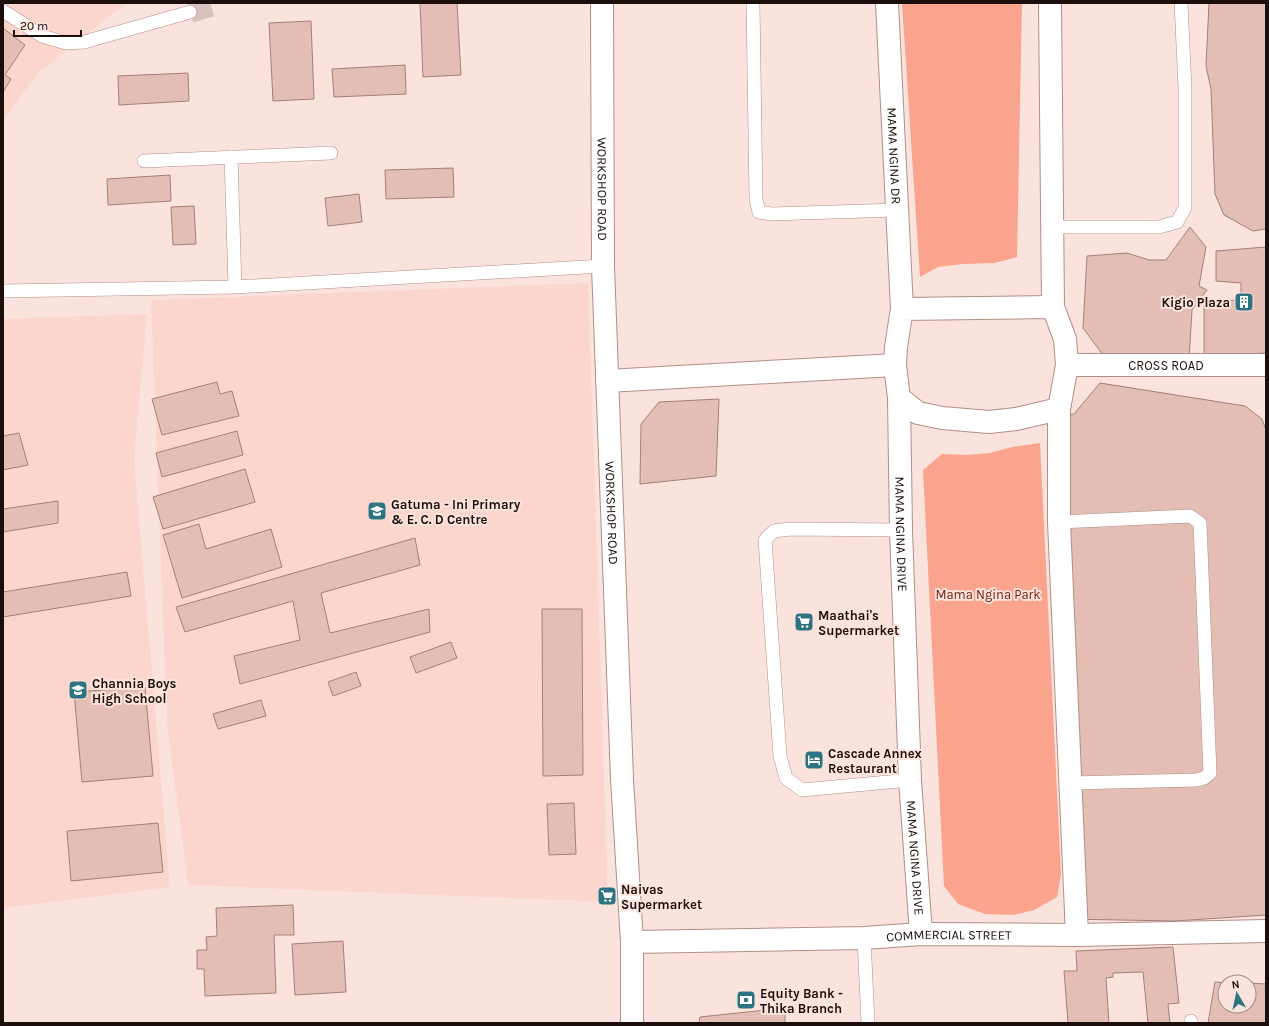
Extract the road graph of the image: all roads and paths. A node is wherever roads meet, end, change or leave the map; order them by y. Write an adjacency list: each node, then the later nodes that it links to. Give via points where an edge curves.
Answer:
1 (602, 3): 13 (street, WORKSHOP ROAD)
2 (753, 3): 11 (lane, via 756,199 759,212 771,214)
3 (887, 3): 11 (street, MAMA NGINA DR)
4 (1050, 3): 12 (street)
5 (1182, 3): 12 (lane, via 1185,208 1180,217 1177,222 1159,227)
6 (3, 11): 7 (lane, via 42,36 66,43 84,42)
7 (190, 12)
8 (331, 153): 9 (lane)
9 (231, 156): 10 (lane); 14 (lane)
10 (144, 161)
11 (897, 210): 17 (street, MAMA NGINA DR)
12 (1052, 227): 16 (street)
13 (602, 266): 14 (lane); 21 (street, WORKSHOP ROAD)
14 (235, 287): 15 (lane)
15 (3, 292)
16 (1053, 307): 17 (street); 19 (street, via 1065,339)
17 (902, 309): 18 (street, MAMA NGINA DR)
18 (895, 365): 21 (street); 22 (street, MAMA NGINA DRIVE)
19 (1067, 365): 20 (street, CROSS ROAD); 23 (street)
20 (1266, 365)
21 (608, 381): 32 (street, WORKSHOP ROAD, via 622,779)
22 (899, 398): 23 (street, via 918,412 942,418 989,422 1016,419); 25 (street, MAMA NGINA DRIVE)
23 (1058, 409): 24 (street)
24 (1059, 522): 27 (street); 27 (lane, via 1190,516 1200,523 1210,773 1197,780)
25 (901, 530): 26 (street, MAMA NGINA DRIVE); 26 (lane, via 790,529 774,531 765,540 780,756 786,778 802,790)
26 (910, 780): 29 (street, MAMA NGINA DRIVE)
27 (1072, 783): 30 (street)
28 (1266, 931): 30 (street, COMMERCIAL STREET)
29 (921, 934): 30 (street, COMMERCIAL STREET); 31 (street, COMMERCIAL STREET)
30 (1077, 935)
31 (864, 938): 32 (street, COMMERCIAL STREET); 34 (lane)
32 (632, 942): 33 (street, WORKSHOP ROAD)
33 (632, 1023)
34 (868, 1023)

